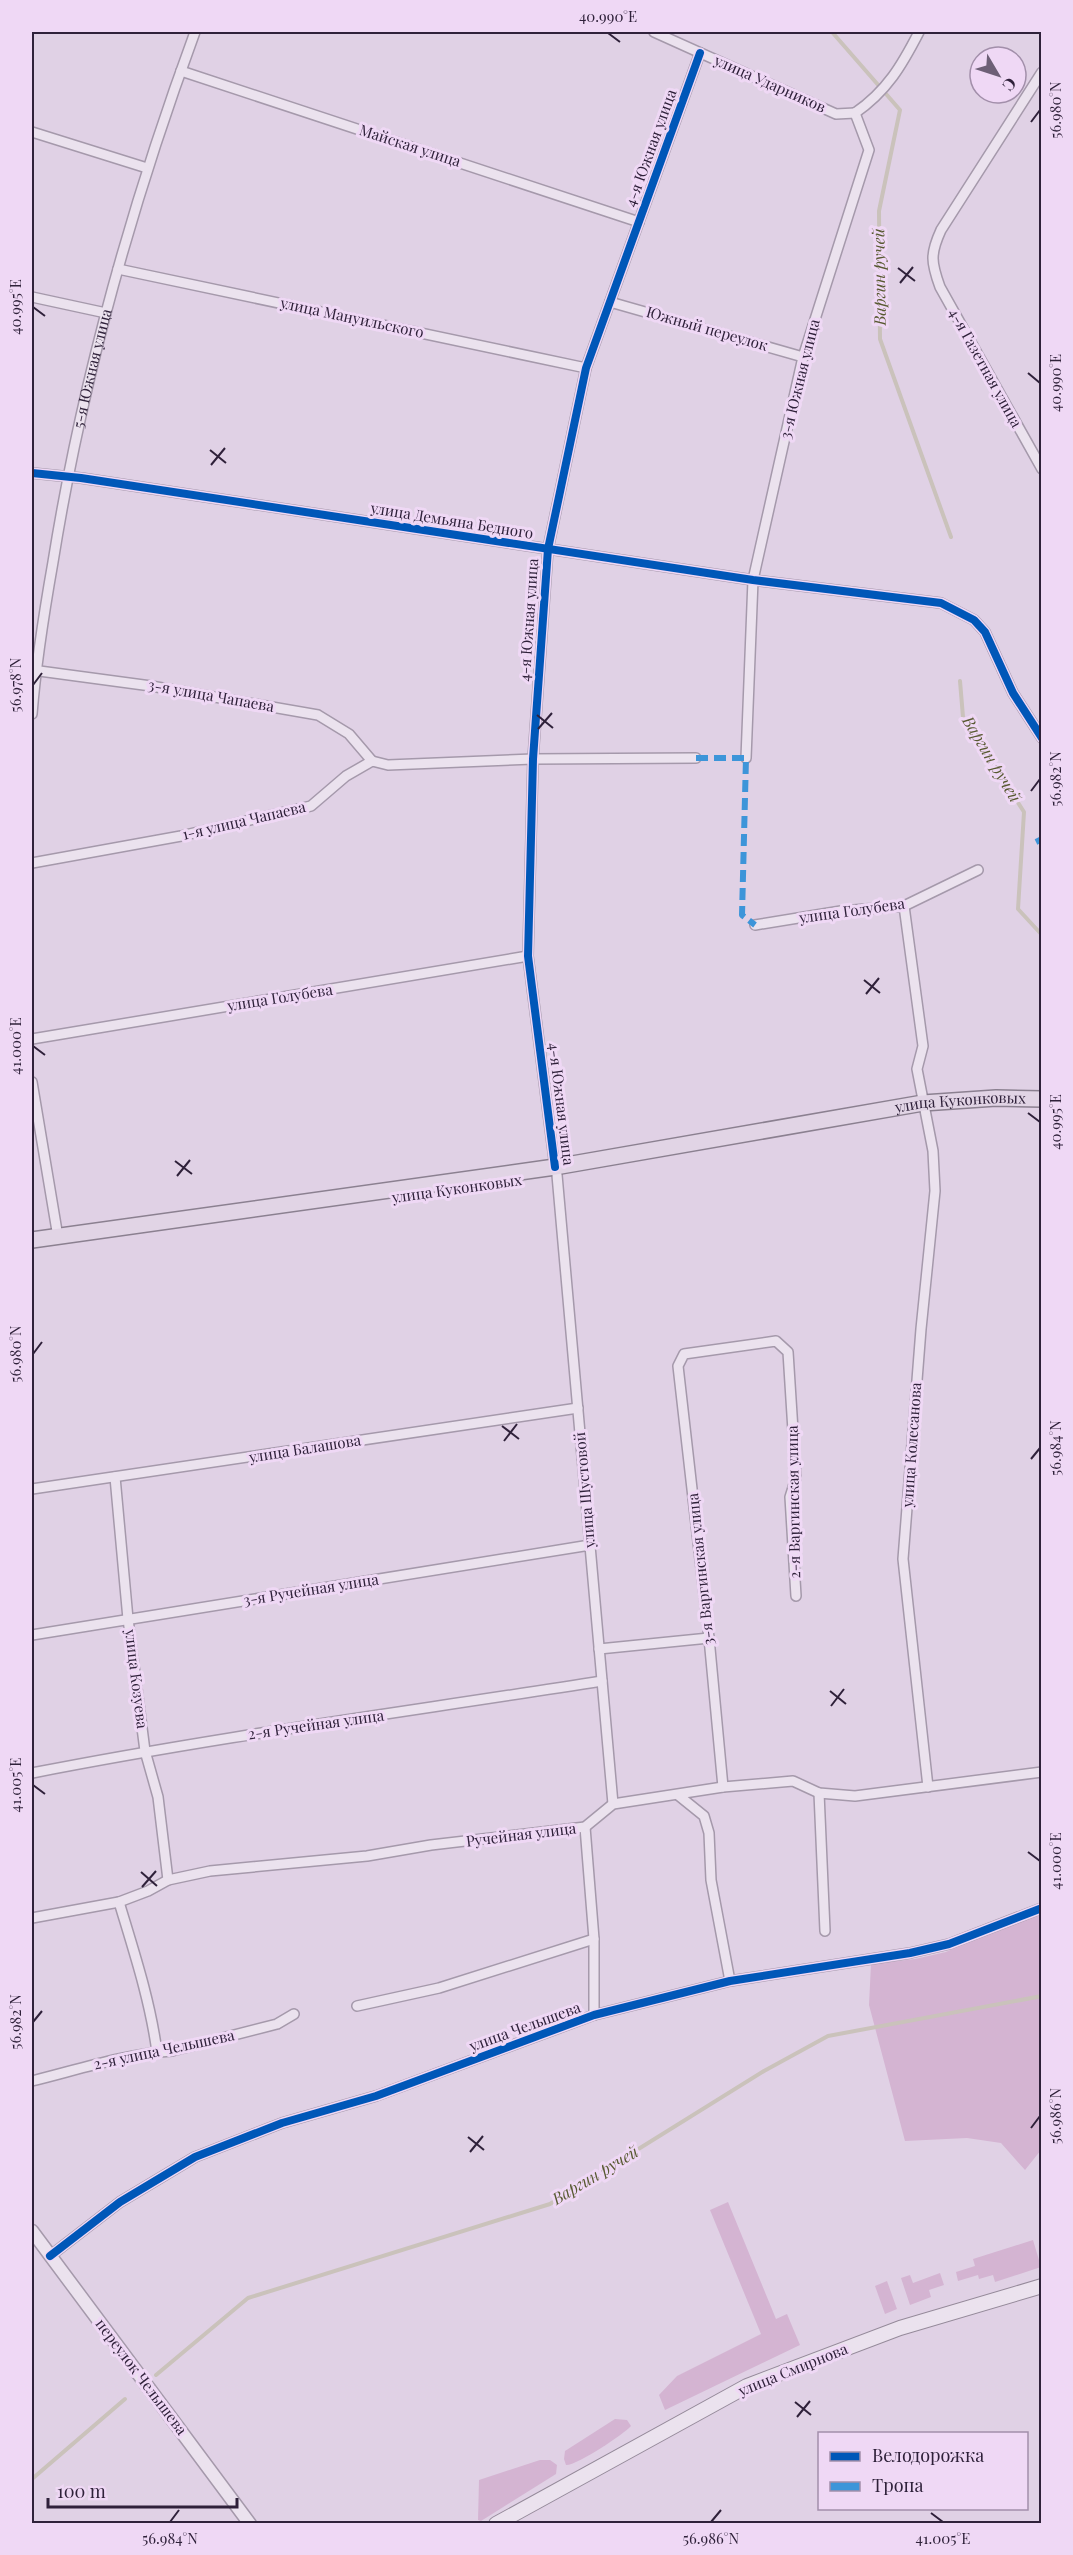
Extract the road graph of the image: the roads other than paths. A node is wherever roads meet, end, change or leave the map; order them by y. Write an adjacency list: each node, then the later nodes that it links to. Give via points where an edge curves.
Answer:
1 (195, 32): 5 (street, 5-я Южная улица)
2 (654, 32): 4 (street, улица Ударников)
3 (919, 32): 7 (street, via 886,86)
4 (700, 53): 7 (street, улица Ударников, via 836,114); 10 (street, 4-я Южная улица)
5 (181, 70): 9 (street, 5-я Южная улица); 10 (street, Майская улица)
6 (1041, 72): 17 (street, 4-я Газетная улица, via 932,250 932,266 945,297)
7 (855, 113): 15 (street, 3-я Южная улица, via 869,150)
8 (32, 132): 9 (street)
9 (147, 168): 11 (street, 5-я Южная улица)
10 (639, 222): 13 (street, 4-я Южная улица)
11 (118, 268): 14 (street, 5-я Южная улица); 16 (street, улица Мануильского)
12 (32, 297): 14 (street)
13 (610, 302): 15 (street, Южный переулок); 16 (street, 4-я Южная улица)
14 (106, 313): 19 (street, 5-я Южная улица)
15 (803, 357): 21 (street, 3-я Южная улица)
16 (586, 368): 20 (street, 4-я Южная улица)
17 (1041, 469)
18 (32, 473): 19 (street, улица Демьяна Бедного)
19 (67, 478): 20 (street, улица Демьяна Бедного); 22 (street, 5-я Южная улица)
20 (548, 549): 21 (street, улица Демьяна Бедного); 27 (street, 4-я Южная улица)
21 (753, 580): 24 (street, улица Демьяна Бедного, via 941,603 974,620 985,632 1013,693); 26 (street, 3-я Южная улица)
22 (33, 670): 23 (street, 5-я Южная улица); 28 (street, 3-я улица Чапаева, via 318,715 349,734)
23 (32, 714)
24 (1041, 738)
25 (696, 758): 27 (street)
26 (746, 758)
27 (533, 759): 28 (street, via 388,765); 33 (street, 4-я Южная улица)
28 (372, 761): 29 (street, 1-я улица Чапаева, via 346,776 311,806 180,836)
29 (32, 863)
30 (978, 870): 31 (street, улица Голубева)
31 (904, 906): 32 (street, улица Голубева, via 841,911); 37 (street, via 923,1046 917,1069)
32 (755, 925)
33 (528, 957): 34 (street, улица Голубева); 38 (street, 4-я Южная улица)
34 (32, 1039)
35 (32, 1082): 40 (street)
36 (1041, 1099): 37 (main road, улица Куконковых)
37 (923, 1103): 38 (main road, улица Куконковых, via 786,1134); 57 (street, улица Колесанова, via 933,1150 934,1191 903,1558)
38 (556, 1171): 40 (main road, улица Куконковых); 43 (street, улица Шустовой)
39 (32, 1240): 40 (main road, улица Куконковых)
40 (58, 1241): 41 (main road, улица Куконковых)
41 (32, 1248)
42 (684, 1354): 47 (street, 2-я Варгинская улица, via 776,1341 788,1352 796,1478 790,1497); 50 (street, 3-я Варгинская улица, via 678,1366)
43 (578, 1408): 44 (street, улица Балашова); 46 (street, улица Шустовой)
44 (115, 1478): 45 (street, улица Балашова); 48 (street, улица Козуева)
45 (32, 1489)
46 (590, 1545): 48 (street, 3-я Ручейная улица); 51 (street, улица Шустовой)
47 (796, 1596)
48 (128, 1619): 49 (street, 3-я Ручейная улица); 53 (street, улица Козуева)
49 (32, 1635)
50 (709, 1638): 51 (street); 56 (street, 3-я Варгинская улица)
51 (599, 1649): 52 (street, улица Шустовой)
52 (602, 1681): 53 (street, 2-я Ручейная улица); 60 (street, улица Шустовой)
53 (145, 1751): 55 (street, 2-я Ручейная улица); 62 (street, улица Козуева, via 158,1797)
54 (1041, 1772): 57 (street)
55 (32, 1773)
56 (723, 1787): 58 (street, via 793,1781); 59 (street)
57 (928, 1787): 58 (street, via 855,1796)
58 (819, 1793): 66 (street)
59 (678, 1795): 60 (street); 68 (street, via 704,1816 709,1833 711,1880)
60 (613, 1804): 61 (street, Ручейная улица)
61 (585, 1827): 62 (street, Ручейная улица); 67 (street)
62 (168, 1880): 63 (street, Ручейная улица)
63 (119, 1902): 65 (street, Ручейная улица); 72 (street, via 144,1986)
64 (1041, 1908): 68 (street, улица Челышева, via 949,1944)
65 (32, 1918)
66 (825, 1931)
67 (594, 1939): 69 (street, via 439,1988); 71 (street)
68 (730, 1981): 71 (street, улица Челышева)
69 (357, 2006)
70 (294, 2014): 72 (street, 2-я улица Челышева, via 277,2024)
71 (594, 2015): 75 (street, улица Челышева, via 376,2096 282,2123 195,2157 120,2202)
72 (157, 2052): 73 (street, 2-я улица Челышева)
73 (32, 2081)
74 (32, 2231): 75 (street, переулок Челышева)
75 (50, 2256): 77 (street, переулок Челышева)
76 (1041, 2286): 78 (main road, улица Смирнова, via 900,2328 747,2386)
77 (250, 2523)
78 (496, 2523)

